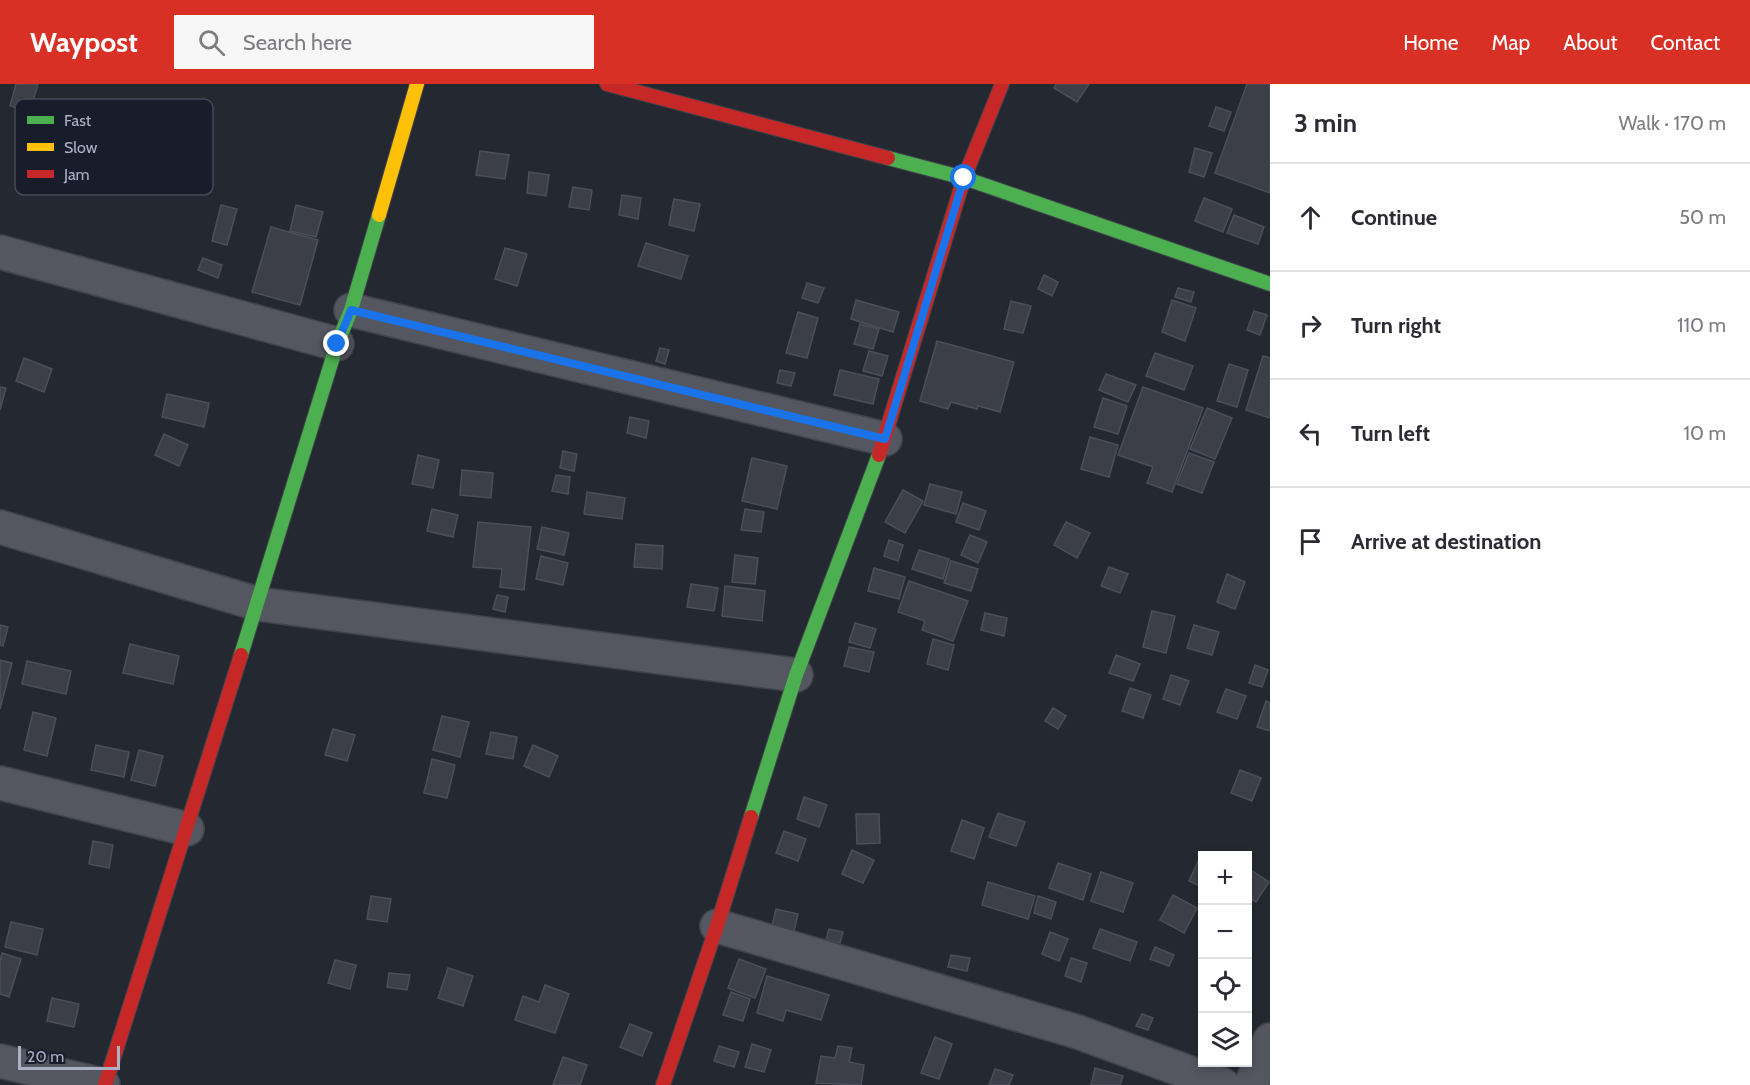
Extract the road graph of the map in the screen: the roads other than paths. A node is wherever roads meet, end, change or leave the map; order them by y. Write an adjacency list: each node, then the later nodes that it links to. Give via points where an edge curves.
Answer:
1 (607, 84): 4 (street)
2 (1002, 84): 4 (street)
3 (412, 85): 7 (street)
4 (964, 178): 6 (street); 9 (street)
5 (0, 252): 8 (street)
6 (1270, 284)
7 (351, 310): 8 (street); 9 (street)
8 (337, 344): 11 (street)
9 (885, 439): 12 (street)
10 (0, 527): 11 (street)
11 (258, 604): 12 (street); 14 (street)
12 (796, 675): 15 (street)
13 (0, 783): 14 (street)
14 (187, 829): 18 (street)
15 (717, 926): 19 (street); 20 (street, via 1078,1032)
16 (1270, 1040): 21 (street)
17 (0, 1061): 18 (street)
18 (104, 1085)
19 (663, 1085)
20 (1223, 1085)
21 (1251, 1085)

